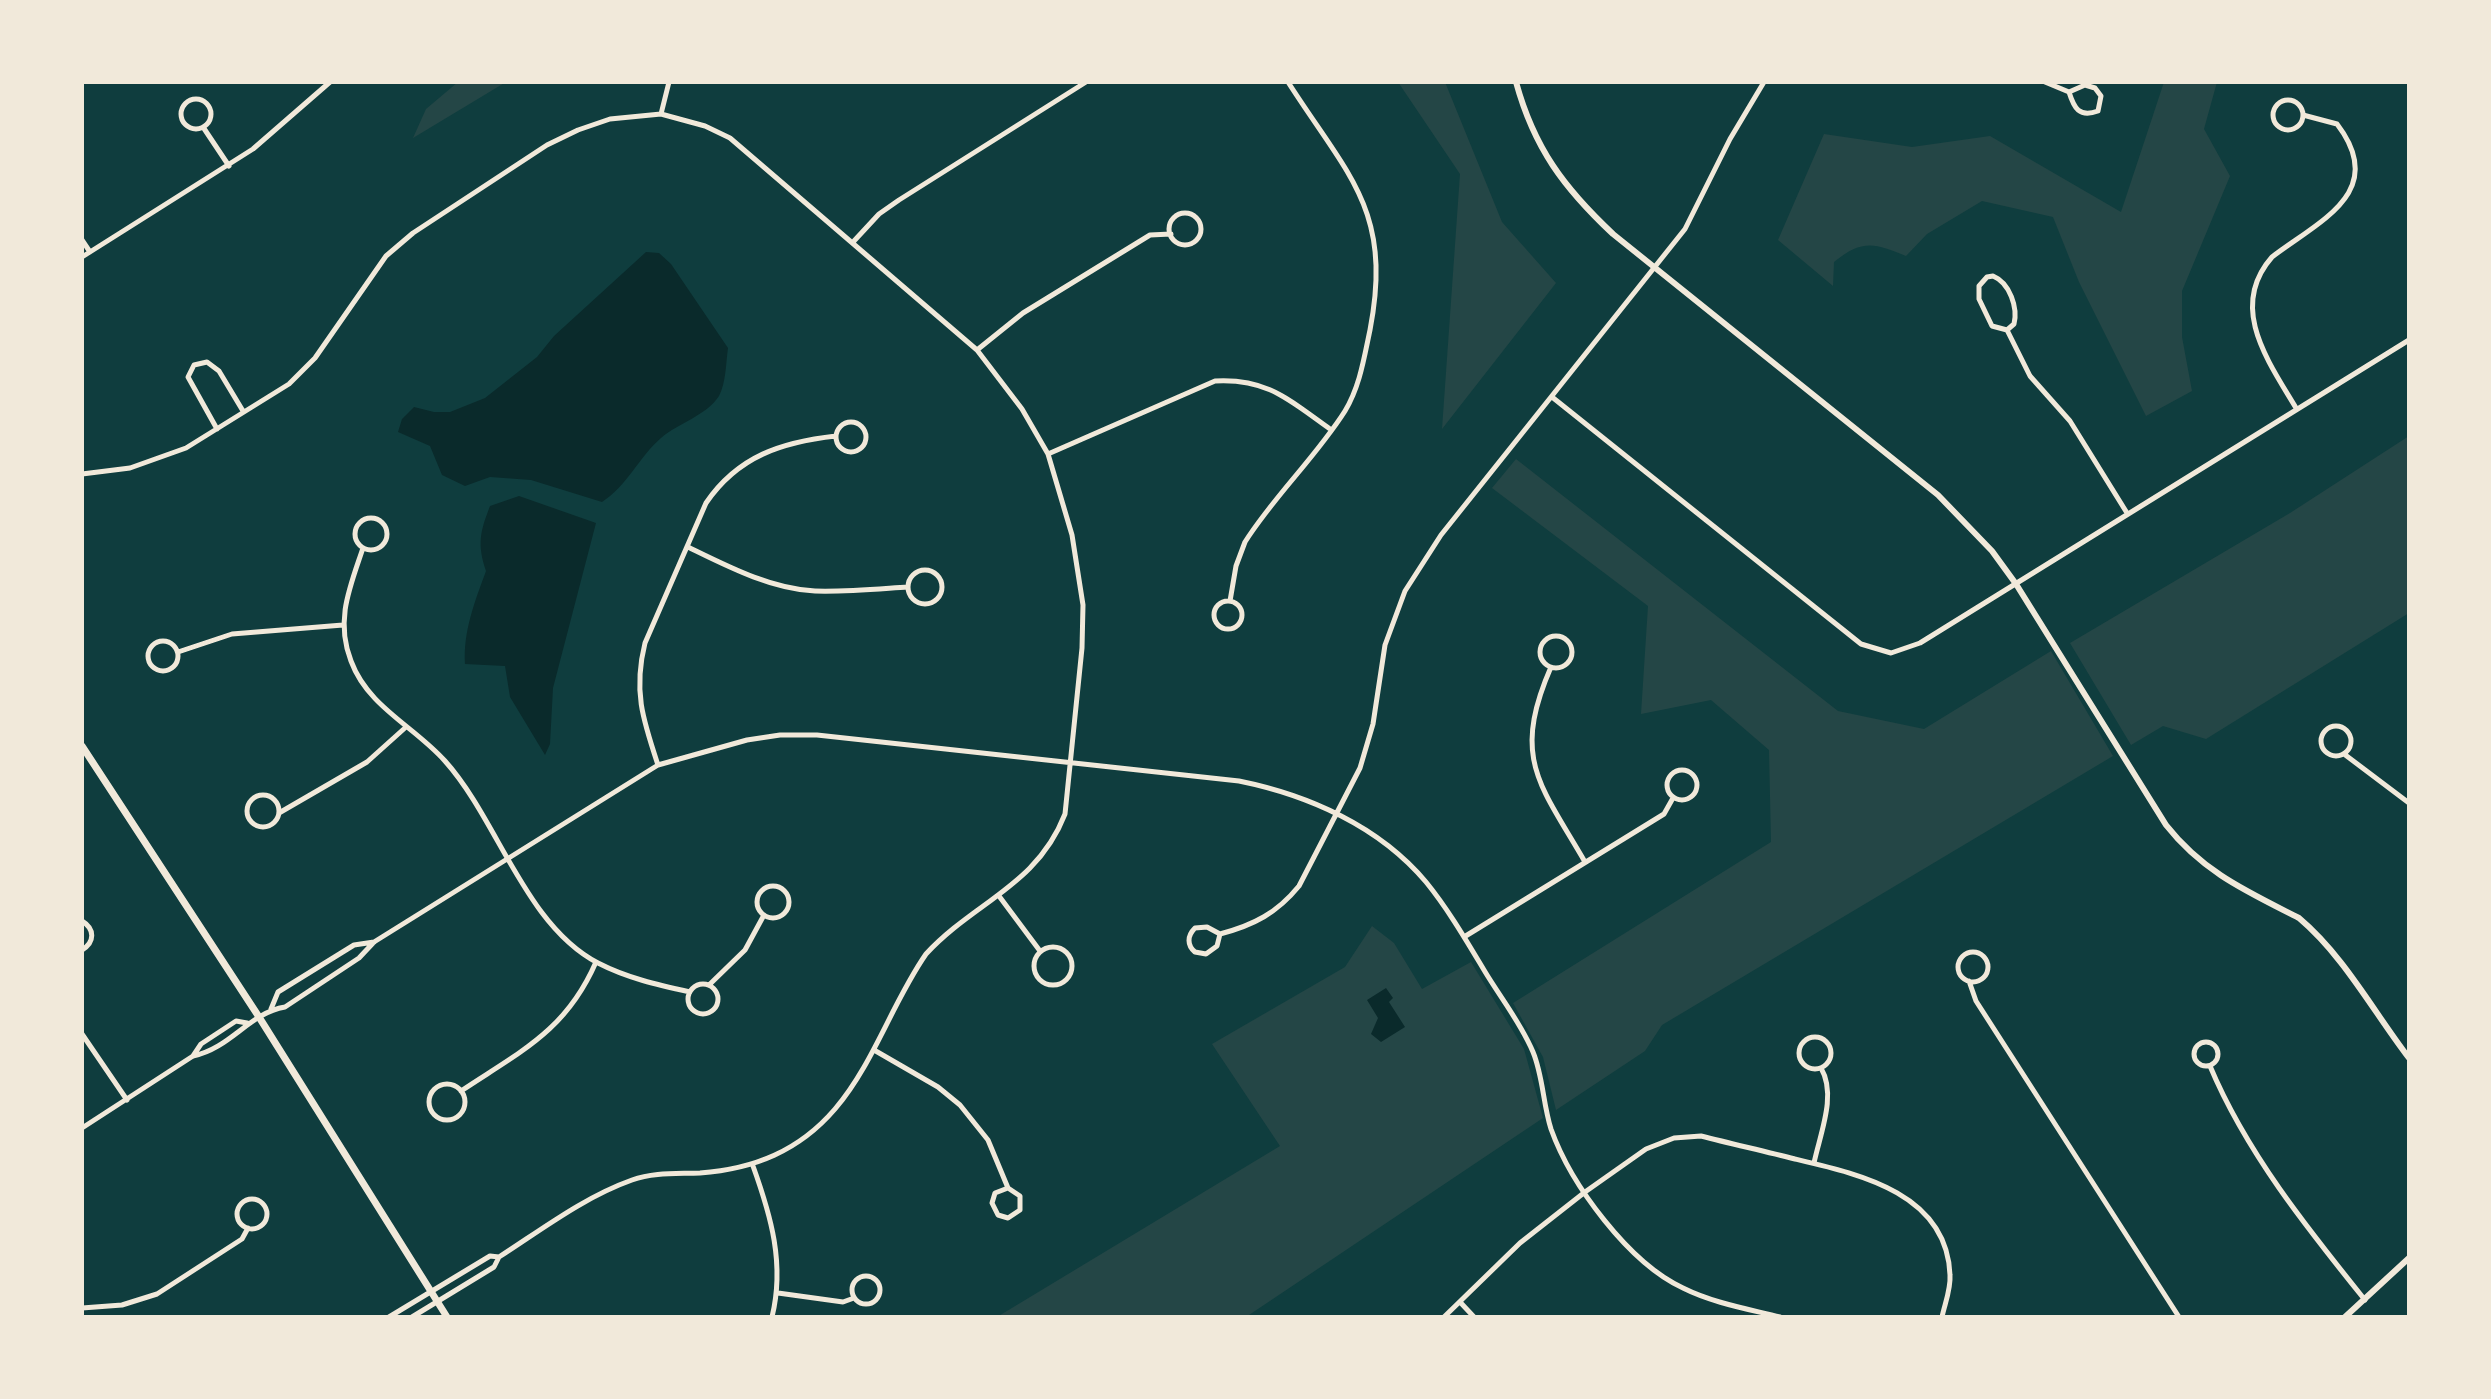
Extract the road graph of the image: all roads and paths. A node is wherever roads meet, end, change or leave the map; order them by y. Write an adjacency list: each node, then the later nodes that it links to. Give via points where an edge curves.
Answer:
1 (330, 82): 12 (street)
2 (669, 82): 9 (street)
3 (1086, 82): 15 (street, via 899,200)
4 (1288, 82): 26 (street, via 1354,182 1371,220 1377,253 1376,298 1359,385)
5 (1516, 82): 18 (street, via 1527,122 1576,199)
6 (1764, 82): 18 (street, via 1696,211)
7 (2045, 82): 8 (street)
8 (2069, 92): 8 (street, via 2078,111 2098,111 2101,96 2095,88 2085,85)
9 (661, 114): 15 (street, via 730,138); 24 (street, via 610,119 578,130 547,145 413,233 376,267 315,358 289,384)
10 (2303, 115): 10 (street, via 2299,104 2290,100 2279,104 2273,117 2278,127 2288,130 2298,125); 23 (street, via 2337,124 2352,146 2356,173 2354,186 2339,209 2272,257 2253,290 2251,314 2260,346)
11 (203, 127): 11 (street, via 209,120 209,107 198,98 188,100 180,113 184,123); 12 (street)
12 (229, 166): 16 (street)
13 (1171, 234): 13 (street, via 1181,244 1191,243 1199,237 1200,223 1193,215 1182,213 1171,223); 21 (street, via 1150,234 1023,313)
14 (82, 240): 16 (street)
15 (853, 241): 21 (street)
16 (90, 252): 17 (street)
17 (82, 257)
18 (1655, 268): 22 (street); 33 (street, via 1938,495 1975,531)
19 (2007, 330): 19 (street, via 2015,318 2013,304 2003,282 1987,277 1979,286 1979,299 1992,326); 30 (street, via 2031,376 2070,421)
20 (2409, 340): 23 (street)
21 (977, 350): 28 (street, via 1022,409)
22 (1552, 397): 33 (street, via 1861,644 1891,653 1920,643); 47 (street, via 1441,536 1405,591 1385,645 1367,749)
23 (2296, 408): 30 (street)
24 (243, 411): 25 (street); 25 (street, via 219,371 207,362 194,365 188,377)
25 (217, 429): 29 (street, via 148,463)
26 (1330, 429): 28 (street, via 1269,387 1215,381); 35 (street, via 1245,542)
27 (836, 436): 27 (street, via 838,446 846,452 860,450 866,441 863,428 852,422 842,425); 31 (street, via 779,446 733,472 706,503)
28 (1048, 454): 42 (street, via 1072,535 1082,594 1082,648)
29 (82, 474)
30 (2127, 513): 33 (street)
31 (688, 547): 34 (street, via 787,587 814,591); 43 (street, via 645,643 638,678 644,722)
32 (363, 548): 32 (street, via 374,549 384,542 387,531 377,519 366,519 356,528 356,539); 36 (street, via 346,596)
33 (2016, 584): 68 (street, via 2182,845 2208,869 2310,927 2338,958)
34 (908, 587): 34 (street, via 913,599 924,604 936,601 943,586 936,573 923,569 914,573)
35 (1230, 601): 35 (street, via 1219,605 1214,614 1219,626 1228,629 1239,625 1243,616 1239,605)
36 (343, 625): 37 (street, via 232,634); 39 (street, via 356,674 380,705)
37 (178, 652): 37 (street, via 173,644 160,641 152,646 148,659 158,670 169,670)
38 (1551, 667): 38 (street, via 1566,665 1572,657 1569,642 1560,637 1549,637 1542,645 1542,660); 49 (street, via 1534,711 1531,755 1548,798)
39 (406, 727): 46 (street, via 367,762); 48 (street, via 446,762)
40 (82, 746): 63 (main road)
41 (2344, 754): 41 (street, via 2350,747 2349,733 2337,726 2327,729 2321,742 2325,751 2334,756); 45 (street)
42 (1071, 763): 43 (street, via 817,735 780,735); 47 (street, via 1239,781 1282,790); 50 (street, via 1065,814 1056,836 1042,858)
43 (658, 765): 48 (street)
44 (1674, 798): 44 (street, via 1682,800 1694,794 1696,780 1691,773 1677,770 1669,776 1667,790); 49 (street, via 1664,814)
45 (2409, 803)
46 (279, 813): 46 (street, via 273,799 263,795 247,808 252,822 260,826 270,825)
47 (1338, 815): 53 (street, via 1287,901 1261,921); 54 (street, via 1408,863)
48 (509, 859): 55 (street); 58 (street, via 550,922)
49 (1585, 862): 54 (street)
50 (999, 896): 57 (street); 66 (street, via 926,954)
51 (764, 915): 51 (street, via 777,917 787,908 782,888 761,890 758,902); 60 (street, via 745,950)
52 (82, 921): 56 (street, via 92,935)
53 (1220, 934): 53 (street, via 1198,927 1191,932 1189,944 1195,952 1206,954 1217,946)
54 (1464, 937): 77 (street, via 1533,1052 1551,1129)
55 (374, 942): 62 (street, via 359,958 285,1007); 62 (street, via 354,946 278,992)
56 (82, 950)
57 (1040, 951): 57 (street, via 1034,962 1037,978 1052,985 1065,981 1072,968 1067,953 1056,947)
58 (596, 962): 61 (street, via 639,980); 71 (street, via 579,997 557,1026)
59 (1969, 981): 59 (street, via 1979,981 1988,969 1979,953 1969,953 1959,962 1961,976); 96 (street, via 1976,1001)
60 (709, 985): 61 (street); 61 (street, via 718,997 716,1007 708,1013 691,1007)
61 (690, 992)
62 (271, 1009): 63 (street)
63 (259, 1017): 64 (street); 81 (main road)
64 (247, 1023): 67 (street, via 242,1033); 67 (street, via 236,1021 201,1044)
65 (82, 1034): 72 (street)
66 (874, 1049): 75 (street, via 827,1117 790,1148); 76 (street, via 960,1105 988,1140)
67 (193, 1056): 72 (street)
68 (2409, 1058)
69 (2210, 1066): 69 (street, via 2218,1059 2218,1051 2210,1042 2202,1042 2194,1059); 84 (street, via 2224,1099 2305,1225)
70 (1821, 1068): 70 (street, via 1830,1057 1829,1046 1822,1039 1811,1038 1803,1043 1800,1058 1810,1068); 74 (street, via 1829,1081 1828,1097)
71 (461, 1091): 71 (street, via 452,1084 436,1087 429,1098 432,1112 443,1119 456,1117 465,1102)
72 (127, 1100): 73 (street)
73 (82, 1128)
74 (1814, 1163): 77 (street, via 1701,1136 1674,1138 1646,1149); 95 (street, via 1889,1186 1930,1221 1947,1250 1951,1276)
75 (753, 1166): 79 (street, via 634,1179 598,1194); 82 (street, via 776,1241)
76 (1008, 1188): 76 (street, via 995,1194 992,1203 998,1215 1008,1218 1017,1214 1022,1201)
77 (1585, 1192): 86 (street, via 1520,1242); 94 (street, via 1629,1251 1649,1268 1683,1288)
78 (248, 1228): 78 (street, via 259,1228 266,1220 260,1201 247,1201 238,1211 238,1220); 87 (street, via 242,1239 157,1294 122,1305)
79 (499, 1257): 81 (street, via 490,1256); 85 (street, via 494,1267)
80 (2409, 1258): 84 (street)
81 (430, 1290): 85 (main road); 88 (street)
82 (778, 1293): 83 (street, via 843,1302); 91 (street)
83 (854, 1298): 83 (street, via 872,1303 880,1293 877,1281 859,1277 851,1289)
84 (2365, 1300): 97 (street)
85 (437, 1301): 89 (street); 90 (main road)
86 (1460, 1302): 92 (street); 93 (street)
87 (82, 1308)
88 (389, 1317)
89 (412, 1317)
90 (447, 1317)
91 (772, 1317)
92 (1444, 1317)
93 (1474, 1317)
94 (1780, 1317)
95 (1942, 1317)
96 (2179, 1317)
97 (2345, 1317)

